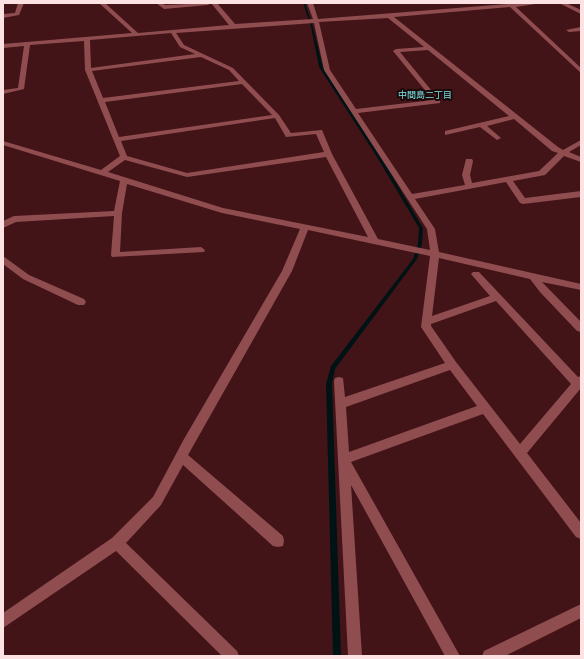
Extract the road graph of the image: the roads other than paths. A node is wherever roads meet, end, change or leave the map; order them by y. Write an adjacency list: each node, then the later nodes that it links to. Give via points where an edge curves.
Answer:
1 (21, 3): 13 (street, via 17,14)
2 (102, 3): 20 (street)
3 (158, 3): 4 (street, via 164,7)
4 (208, 3)
5 (214, 3): 16 (street)
6 (310, 3): 15 (street)
7 (463, 3): 11 (street)
8 (539, 3): 10 (street)
9 (562, 3): 12 (street)
10 (512, 6): 11 (street); 27 (street)
11 (470, 9): 14 (street)
12 (581, 12)
13 (3, 16)
14 (389, 16): 15 (street); 24 (street)
15 (315, 21): 16 (street); 31 (street, via 327,70)
16 (233, 26): 19 (street)
17 (581, 29): 18 (street)
18 (569, 30)
19 (172, 31): 20 (street); 25 (street, via 182,46)
20 (136, 34): 21 (street)
21 (87, 38): 22 (street); 26 (street)
22 (28, 44): 23 (street); 29 (street, via 21,89)
23 (3, 46)
24 (428, 48): 31 (street, via 396,51 438,102); 33 (street)
25 (204, 55): 26 (street); 28 (street, via 231,69)
26 (88, 70): 30 (street)
27 (581, 71)
28 (243, 82): 30 (street); 32 (street)
29 (3, 92)
30 (102, 100): 37 (street)
31 (354, 111): 50 (street)
32 (277, 116): 37 (street); 41 (street, via 289,135 319,132)
33 (514, 117): 34 (street); 40 (street, via 555,149)
34 (482, 125): 35 (street); 36 (street)
35 (448, 133)
36 (497, 138)
37 (117, 139): 42 (street)
38 (3, 142): 45 (street)
39 (581, 142): 40 (street)
40 (564, 152): 43 (street); 46 (street, via 542,173)
41 (328, 154): 42 (street, via 187,176); 54 (street)
42 (124, 157): 45 (street)
43 (581, 160)
44 (469, 161): 48 (street, via 466,175)
45 (102, 173): 47 (street)
46 (508, 179): 48 (street); 49 (street, via 523,201)
47 (124, 180): 51 (street); 53 (street, via 222,210)
48 (469, 186): 50 (street)
49 (581, 194)
50 (410, 197): 56 (street, via 431,229)
51 (118, 213): 52 (street, via 14,219); 55 (street, via 115,255)
52 (3, 225)
53 (305, 228): 54 (street); 71 (street, via 287,271)
54 (375, 241): 56 (street)
55 (201, 250)
56 (435, 256): 59 (street); 63 (street)
57 (3, 259): 62 (street, via 26,277)
58 (476, 274): 61 (street)
59 (533, 276): 60 (street); 64 (street, via 543,290)
60 (581, 287)
61 (497, 297): 63 (street); 67 (street)
62 (81, 302)
63 (427, 322): 65 (street, via 426,327)
64 (581, 328)
65 (452, 365): 68 (street); 69 (street)
66 (339, 381): 68 (street)
67 (579, 382): 70 (street)
68 (340, 404): 72 (street)
69 (485, 408): 70 (street); 72 (street)
70 (520, 453): 73 (street)
71 (181, 456): 74 (street); 75 (street, via 157,502)
72 (343, 458): 79 (street); 80 (street)
73 (581, 533)
74 (278, 541)
75 (117, 543): 77 (street); 78 (street)
76 (581, 611): 81 (street)
77 (3, 621)
78 (232, 656)
79 (355, 656)
80 (453, 656)
81 (489, 656)

